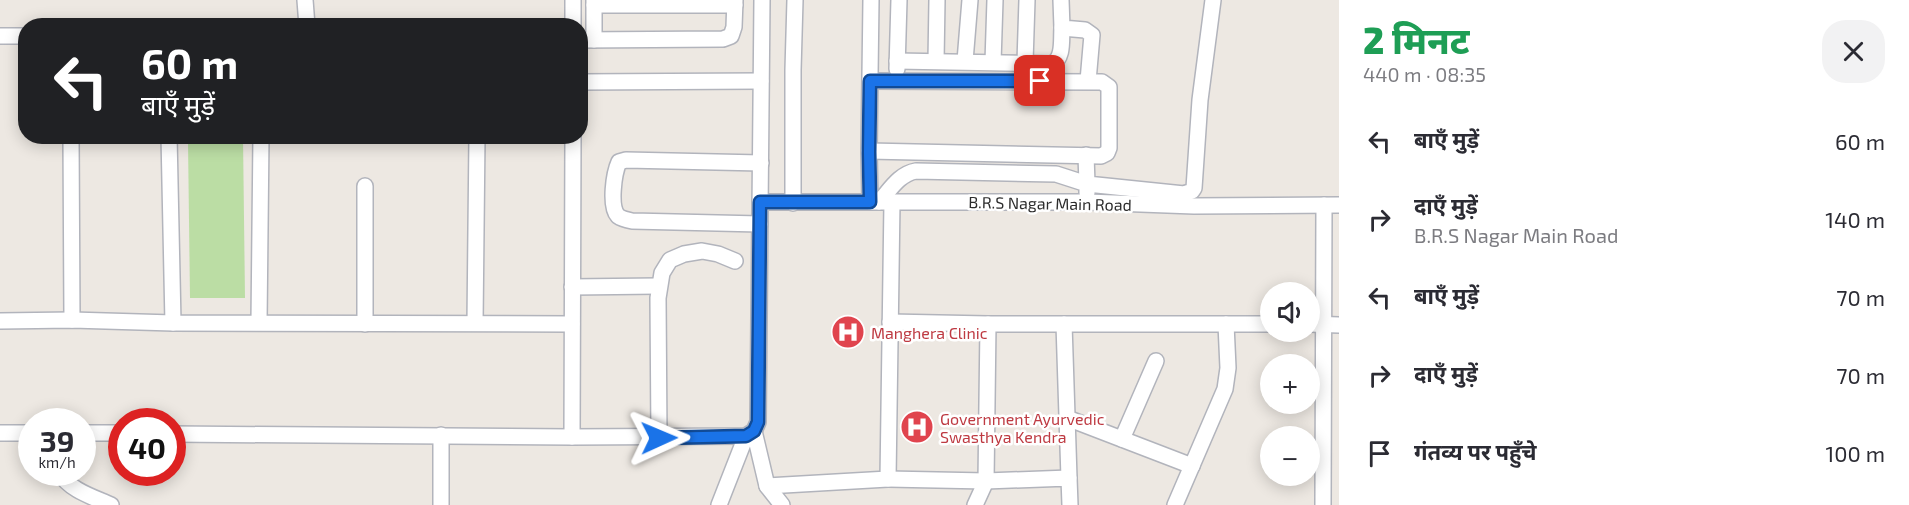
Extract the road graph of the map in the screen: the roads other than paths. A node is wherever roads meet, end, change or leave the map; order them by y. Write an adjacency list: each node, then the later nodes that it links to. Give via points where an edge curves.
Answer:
1 (306, 0): 15 (street)
2 (573, 0): 16 (street)
3 (762, 0): 27 (street)
4 (795, 0): 45 (street)
5 (871, 0): 28 (street)
6 (899, 0): 22 (street)
7 (937, 0): 23 (street)
8 (970, 0): 24 (street)
9 (995, 0): 25 (street)
10 (1027, 0): 26 (street)
11 (1061, 0): 17 (street)
12 (1213, 0): 40 (street, via 1192,191 1184,194)
13 (594, 2): 14 (street); 18 (street)
14 (735, 3): 21 (street, via 731,36 723,39)
15 (307, 18)
16 (573, 18)
17 (1062, 28): 26 (street, via 1057,62); 30 (street, via 1085,30 1092,35)
18 (588, 35)
19 (0, 36): 20 (street)
20 (18, 36)
21 (588, 40)
22 (897, 60): 23 (street); 29 (street)
23 (936, 61): 24 (street)
24 (965, 61): 25 (street)
25 (993, 62): 26 (street)
26 (1025, 62)
27 (761, 81): 31 (street); 39 (street)
28 (870, 81): 29 (street); 37 (street)
29 (897, 81): 30 (street)
30 (1088, 81): 38 (street, via 1110,87 1109,148 1101,156)
31 (588, 82)
32 (71, 144): 51 (street)
33 (169, 144): 55 (street)
34 (261, 144): 53 (street)
35 (477, 144): 56 (street)
36 (573, 144): 49 (street)
37 (869, 152): 38 (street); 43 (street)
38 (1086, 155): 40 (street)
39 (761, 163): 42 (street); 47 (street, via 626,160 615,169 613,200 620,218 632,221)
40 (1087, 184): 43 (street, via 1056,174 916,171 907,172); 44 (street)
41 (365, 186): 57 (street)
42 (760, 202): 45 (street, B.R.S Nagar Main Road); 47 (street)
43 (880, 202): 44 (street, B.R.S Nagar Main Road); 45 (street, B.R.S Nagar Main Road); 54 (street)
44 (1087, 202): 46 (street, B.R.S Nagar Main Road)
45 (793, 203)
46 (1332, 205): 63 (street)
47 (760, 224): 69 (street, via 758,422)
48 (735, 261): 50 (street, via 702,251 684,254 670,260)
49 (572, 286): 50 (street); 58 (street)
50 (658, 286): 72 (street)
51 (72, 320): 52 (street); 55 (street)
52 (0, 321)
53 (258, 322): 55 (street); 57 (street)
54 (890, 322): 59 (street); 76 (street)
55 (173, 323)
56 (475, 323): 57 (street); 58 (street)
57 (365, 324)
58 (572, 324): 71 (street)
59 (988, 324): 60 (street); 77 (street)
60 (1064, 324): 61 (street); 65 (street)
61 (1226, 324): 62 (street); 74 (street, via 1225,389)
62 (1260, 324)
63 (1324, 324): 87 (street)
64 (1156, 361): 73 (street)
65 (1067, 418): 73 (street); 75 (street)
66 (0, 433): 67 (street)
67 (18, 434)
68 (186, 434): 70 (street)
69 (750, 434): 72 (street); 79 (street); 82 (street)
70 (441, 435): 71 (street); 81 (street)
71 (572, 438): 72 (street)
72 (659, 438)
73 (1122, 439): 74 (street)
74 (1192, 466): 86 (street)
75 (1069, 478): 77 (street); 85 (street)
76 (888, 479): 77 (street); 79 (street)
77 (986, 481): 84 (street)
78 (73, 486): 80 (street)
79 (767, 486): 83 (street)
80 (108, 504)
81 (441, 505)
82 (719, 505)
83 (782, 505)
84 (975, 505)
85 (1070, 505)
86 (1175, 505)
87 (1323, 505)

